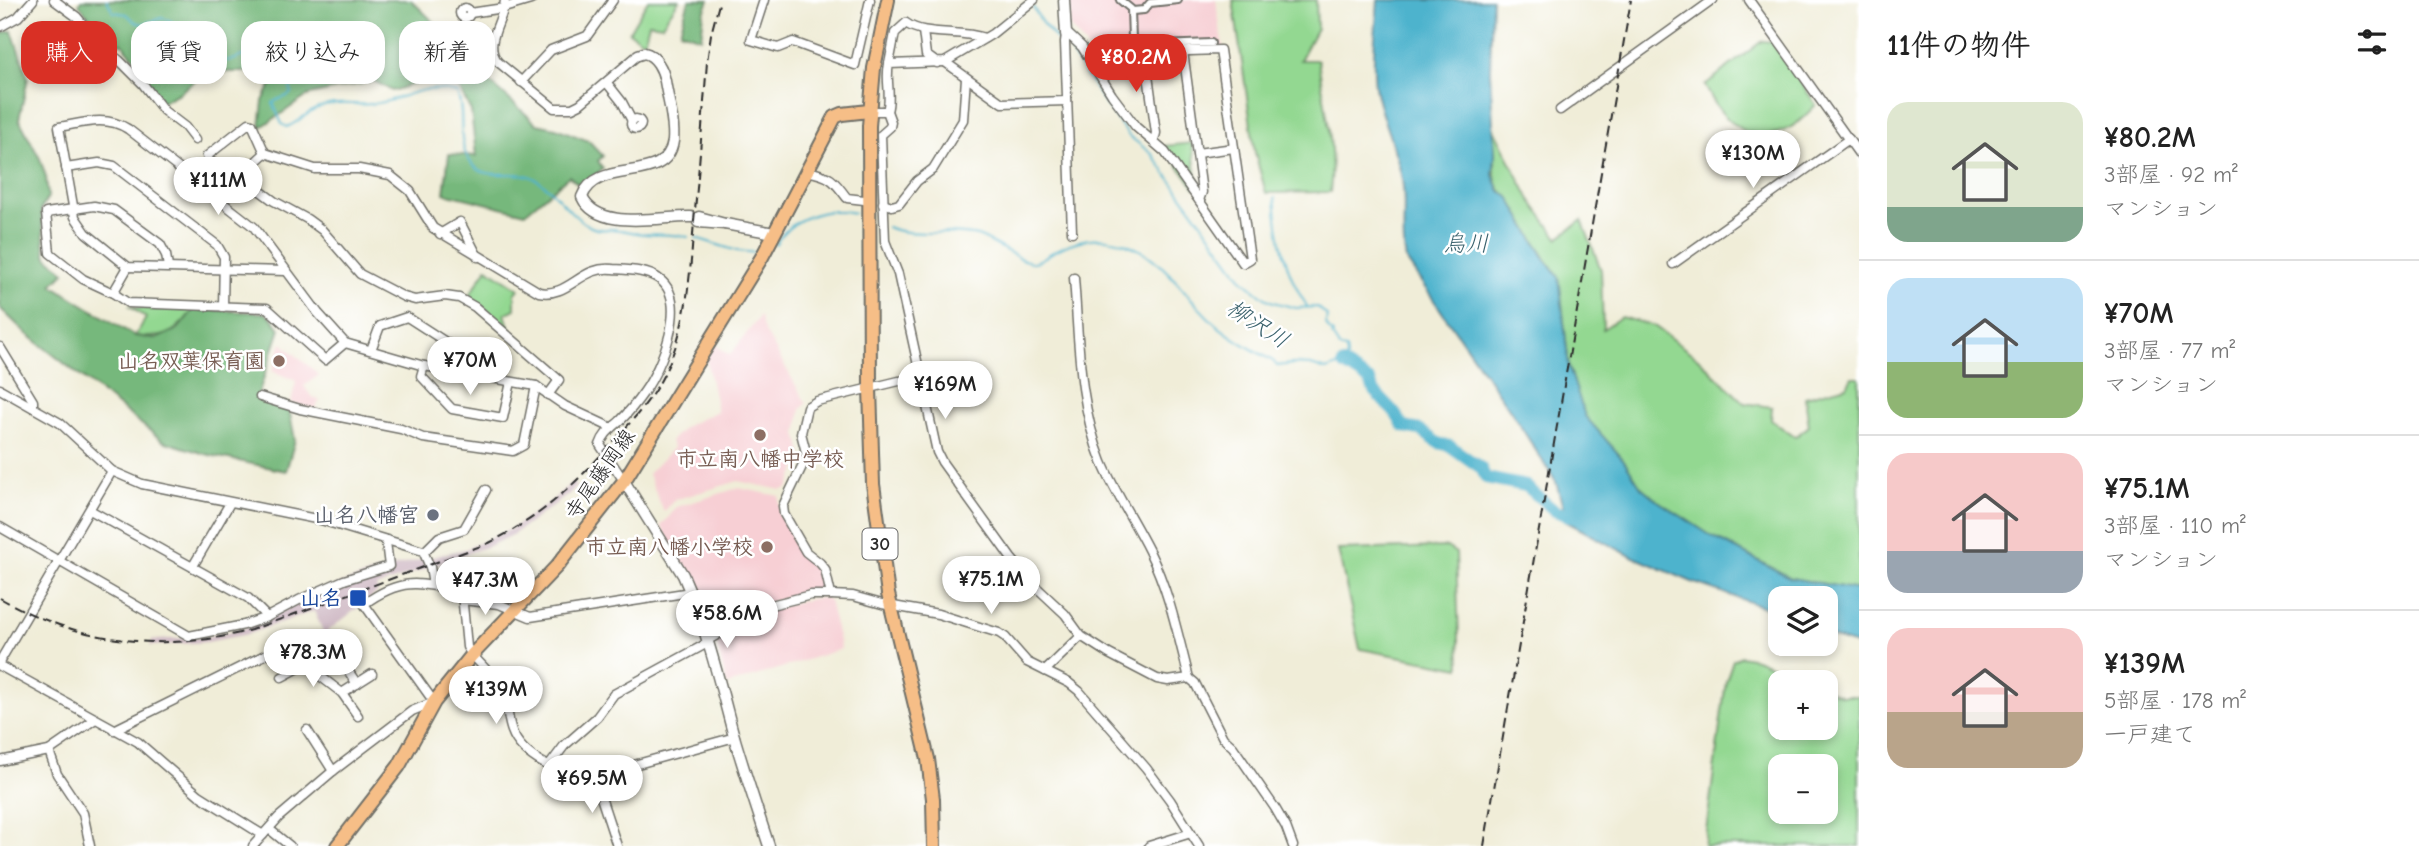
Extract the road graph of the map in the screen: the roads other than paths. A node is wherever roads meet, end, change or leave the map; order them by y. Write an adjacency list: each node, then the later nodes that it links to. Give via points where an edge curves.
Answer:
1 (33, 0): 19 (street, via 18,17)
2 (54, 0): 39 (street)
3 (531, 0): 16 (street)
4 (613, 0): 31 (street, via 587,36 551,50)
5 (764, 0): 6 (street, via 751,40 778,48 793,43 855,65)
6 (870, 0)
7 (881, 0): 35 (main road, 30, via 866,67)
8 (888, 0): 35 (main road, 30)
9 (1034, 0): 22 (street)
10 (1064, 0): 21 (street)
11 (1120, 0): 17 (street)
12 (1178, 0): 15 (street)
13 (1713, 0): 34 (street)
14 (1749, 0): 38 (street)
15 (1160, 1): 17 (street)
16 (505, 4): 18 (street); 31 (street, via 492,54)
17 (1132, 11): 23 (street, via 1135,46)
18 (470, 13)
19 (0, 27)
20 (923, 31): 22 (street); 28 (street, via 926,55); 29 (street, via 906,23 895,33)
21 (1066, 34): 27 (street, via 1074,37); 33 (street)
22 (985, 38): 28 (street)
23 (1211, 43)
24 (1183, 51): 25 (street); 41 (street, via 1220,50); 43 (street)
25 (1145, 53): 27 (street, via 1099,54); 40 (street)
26 (638, 55): 32 (street); 53 (street, via 652,56 662,71 673,144 654,167 607,175 589,186 582,197 592,209 612,218 695,220)
27 (1090, 59): 40 (street, via 1136,127)
28 (941, 62): 29 (street); 30 (street)
29 (889, 64): 36 (street)
30 (966, 78): 33 (street, via 1002,103); 50 (street, via 963,120 933,169 899,204)
31 (521, 82): 32 (street, via 547,105 564,110)
32 (607, 83): 37 (street)
33 (1067, 101): 52 (street)
34 (1560, 110)
35 (866, 111): 36 (street); 46 (main road, 寺尾藤岡線, via 835,117); 48 (main road, 30); 55 (main road, 30)
36 (887, 111): 50 (street, via 890,127 881,135)
37 (632, 121)
38 (1849, 139): 44 (street); 57 (street)
39 (195, 140)
40 (1154, 141): 49 (street)
41 (1234, 148): 43 (street); 49 (street, via 1249,261 1243,263)
42 (265, 153): 47 (street); 47 (street, via 249,123 207,156 215,165); 54 (street, via 315,169 359,169 390,175 410,191)
43 (1197, 153): 49 (street)
44 (1859, 154)
45 (66, 168): 51 (street); 60 (street, via 99,163 119,168 217,245 224,257); 61 (street, via 59,127 99,120 120,124 254,228)
46 (807, 171): 48 (street, via 834,179 847,198); 53 (main road, 寺尾藤岡線)
47 (240, 176): 75 (street, via 322,229 360,274 379,285 415,300 459,298 559,380)
48 (864, 200): 55 (main road, 30)
49 (1199, 200)
50 (883, 203): 70 (street, via 885,241 898,274)
51 (72, 209): 58 (street, via 80,228); 59 (street, via 94,205 114,209 160,244); 63 (street, via 46,213 48,249 83,279)
52 (1072, 232)
53 (775, 233): 80 (main road, 寺尾藤岡線)
54 (440, 234): 56 (street); 56 (street, via 460,222)
55 (869, 237): 73 (main road, 30)
56 (478, 257): 78 (street, via 549,294 590,271 609,268 648,274 668,289 673,314 654,374 632,408)
57 (1673, 264)
58 (128, 267): 59 (street); 63 (street)
59 (167, 267): 60 (street)
60 (224, 270): 61 (street); 64 (street)
61 (286, 271): 65 (street)
62 (1074, 278): 106 (street, via 1087,411 1106,471 1150,552 1168,597)
63 (113, 293): 64 (street, via 135,304)
64 (223, 307): 65 (street, via 267,308 324,360)
65 (345, 343): 67 (street)
66 (0, 346): 77 (street)
67 (371, 350): 68 (street); 69 (street, via 380,326 407,317 466,355)
68 (424, 366): 69 (street); 71 (street, via 421,376 452,409 503,418)
69 (461, 372): 71 (street)
70 (920, 381): 73 (street); 97 (street, via 937,452 947,472 1011,558)
71 (510, 382): 72 (street)
72 (536, 386): 75 (street); 76 (street, via 524,445 513,450 423,438)
73 (870, 388): 92 (street, via 807,407 801,433 807,456 783,506 806,552 825,569); 94 (main road, 30, via 874,495)
74 (0, 389): 77 (street)
75 (548, 394): 78 (street)
76 (260, 397)
77 (33, 407): 79 (street, via 60,423)
78 (612, 428): 80 (street, via 600,445)
79 (112, 471): 82 (street, via 142,484); 83 (street)
80 (624, 481): 91 (street); 95 (main road, 寺尾藤岡線)
81 (486, 490): 86 (street, via 464,529 439,537)
82 (230, 503): 85 (street, via 321,520); 89 (street)
83 (90, 510): 87 (street); 89 (street)
84 (0, 527): 87 (street)
85 (386, 541): 86 (street); 96 (street, via 389,566 344,580)
86 (424, 552): 90 (street)
87 (60, 562): 96 (street, via 189,636); 102 (street)
88 (459, 562): 93 (street)
89 (193, 566): 96 (street, via 248,598)
90 (433, 585): 93 (street); 109 (street, via 397,585 365,604)
91 (691, 592): 95 (street, via 530,617); 98 (street)
92 (831, 595): 94 (street); 98 (street, via 771,605)
93 (462, 596): 95 (street); 100 (street)
94 (890, 606): 103 (street, via 939,614 999,633 1027,662); 128 (main road, 30, via 928,759)
95 (515, 612): 100 (main road, 寺尾藤岡線)
96 (267, 617)
97 (1082, 636): 103 (street); 106 (street, via 1157,679)
98 (708, 640): 114 (street); 117 (street, via 614,694)
99 (335, 650): 107 (street)
100 (472, 656): 109 (main road, 寺尾藤岡線); 117 (street, via 504,699 512,733)
101 (310, 662): 105 (street); 108 (street); 112 (street, via 293,641)
102 (0, 663): 111 (street)
103 (1045, 671): 121 (street, via 1079,691 1146,768)
104 (372, 674): 107 (street)
105 (282, 677)
106 (1189, 678): 131 (street, via 1223,738 1275,808)
107 (357, 684): 108 (street)
108 (342, 693): 110 (street)
109 (434, 702): 118 (street, via 412,711); 125 (main road, 寺尾藤岡線, via 398,766)
110 (358, 716)
111 (94, 720): 112 (street); 115 (street)
112 (114, 730): 120 (street, via 138,742 199,795)
113 (307, 730): 118 (street)
114 (735, 737): 119 (street); 127 (street)
115 (49, 751): 116 (street); 122 (street, via 57,774 83,813)
116 (0, 761)
117 (549, 766): 119 (street, via 575,776)
118 (333, 771): 120 (street)
119 (594, 776): 126 (street)
120 (266, 832): 123 (street); 124 (street)
121 (1191, 833): 129 (street); 130 (street)
122 (90, 846)
123 (253, 846)
124 (290, 846)
125 (337, 846)
126 (617, 846)
127 (769, 846)
128 (934, 846)
129 (1149, 846)
130 (1199, 846)
131 (1293, 846)

